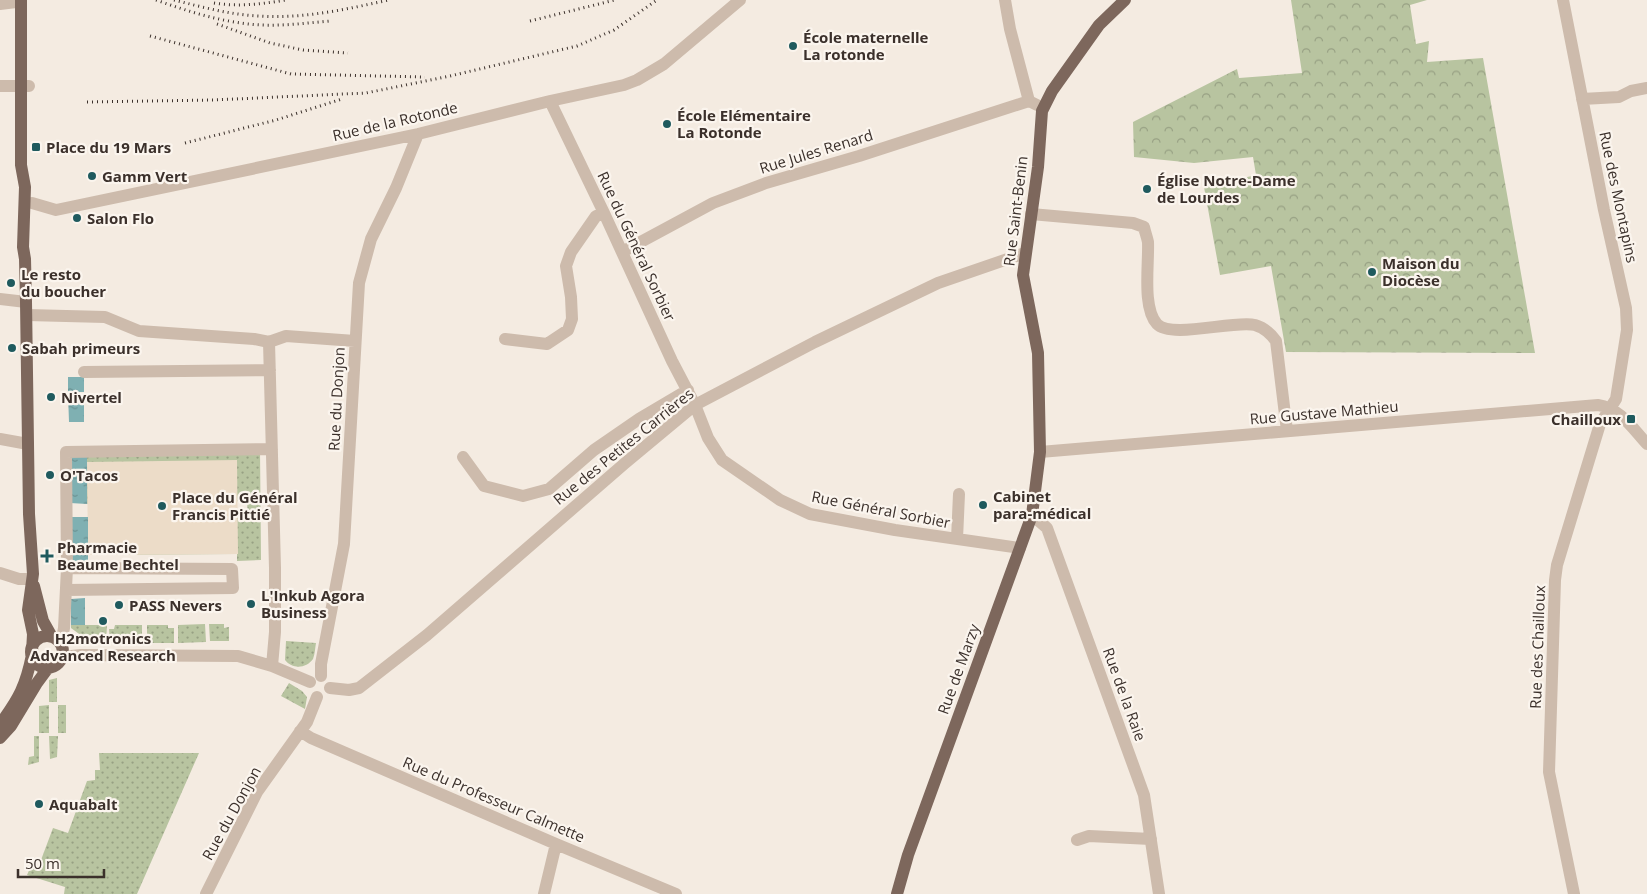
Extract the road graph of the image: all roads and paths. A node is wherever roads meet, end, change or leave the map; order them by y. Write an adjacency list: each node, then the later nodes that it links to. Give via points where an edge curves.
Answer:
1 (20, 0): 7 (street); 9 (main road)
2 (29, 0): 9 (main road)
3 (740, 0): 12 (street, Rue de la Rotonde, via 650,73 624,85)
4 (1005, 0): 13 (street)
5 (1125, 0): 14 (main road, Rue Saint-Benin, via 1099,25)
6 (1563, 0): 11 (street, Rue des Montapins)
7 (0, 4)
8 (3, 86): 9 (street)
9 (25, 86): 15 (main road)
10 (1647, 88): 11 (street, via 1619,97)
11 (1582, 99): 33 (street, Rue des Montapins, via 1628,324 1616,399)
12 (550, 101): 16 (street, Rue de la Rotonde); 18 (street, Rue du Général Sorbier)
13 (1029, 101): 14 (street); 20 (street, Rue Jules Renard, via 766,183 713,203)
14 (1043, 108): 19 (main road, Rue Saint-Benin)
15 (26, 112): 17 (main road, via 25,153); 22 (main road, via 21,165 25,187)
16 (418, 134): 17 (street, Rue de la Rotonde, via 56,210); 27 (street, Rue du Donjon, via 371,239 362,267)
17 (32, 203): 22 (main road)
18 (604, 213): 20 (street, Rue du Général Sorbier); 26 (street, via 596,216 571,252 566,266 572,319 568,330 548,344)
19 (1030, 214): 21 (main road, Rue Saint-Benin); 34 (street, via 1133,223 1144,227 1148,239 1149,302 1151,316 1158,326 1179,330 1256,325 1268,331 1276,341)
20 (622, 252): 31 (street, Rue du Général Sorbier)
21 (1025, 253): 32 (street, Rue des Petites Carrières, via 938,283); 39 (main road, Rue Saint-Benin, via 1023,275 1038,353)
22 (25, 259): 24 (main road)
23 (0, 299): 24 (street)
24 (26, 302): 25 (main road)
25 (26, 315): 28 (street, via 105,316 139,331); 36 (main road)
26 (505, 339)
27 (355, 341): 28 (street, via 286,336); 53 (street, Rue du Donjon, via 344,544)
28 (269, 342): 29 (street)
29 (270, 370): 30 (street); 38 (street)
30 (84, 372)
31 (688, 390): 32 (street, Rue du Général Sorbier); 40 (street, via 594,450 550,489 523,496 484,486)
32 (695, 405): 43 (street, Rue Général Sorbier, via 708,438 722,460 780,500 810,514); 55 (street, Rue des Petites Carrières, via 426,635 359,688)
33 (1611, 408): 34 (street, Rue Gustave Mathieu, via 1598,405); 37 (street); 69 (street, Rue des Chailloux, via 1600,424 1555,580 1549,772)
34 (1287, 431): 39 (street, Rue Gustave Mathieu)
35 (0, 439): 36 (street)
36 (28, 444): 47 (main road)
37 (1647, 444)
38 (272, 449): 45 (street, via 66,452); 51 (street, via 275,619)
39 (1040, 452): 42 (main road, Rue de Marzy)
40 (463, 457)
41 (959, 494): 43 (street)
42 (1032, 515): 44 (main road, Rue de Marzy); 61 (street, Rue de la Raie, via 1047,528 1144,795)
43 (957, 539): 44 (street, Rue Général Sorbier)
44 (1020, 548): 67 (main road, Rue de Marzy, via 911,846)
45 (68, 568): 48 (street); 48 (street, via 232,568 233,588)
46 (0, 573): 47 (street, via 19,579)
47 (32, 576): 49 (main road, via 43,621); 50 (main road, via 28,610 33,634)
48 (66, 590): 49 (street, via 64,628)
49 (59, 646): 50 (main road, via 43,637 33,645); 51 (street, via 81,655 238,656); 52 (main road, via 57,665)
50 (32, 653): 52 (main road, via 38,665); 57 (main road, via 23,690)
51 (272, 666): 54 (street)
52 (48, 668): 57 (main road)
53 (321, 676): 54 (street); 55 (street, via 330,682)
54 (310, 682): 56 (street, via 310,691)
55 (330, 688): 56 (street, via 324,696)
56 (317, 697): 58 (street, Rue du Donjon)
57 (5, 725): 59 (main road); 60 (street)
58 (300, 731): 63 (street, Rue du Professeur Calmette); 64 (street, Rue du Donjon, via 257,792)
59 (0, 738)
60 (0, 747)
61 (1152, 839): 62 (street, via 1089,836); 68 (street, Rue de la Raie)
62 (1077, 840)
63 (556, 844): 65 (street); 66 (street, Rue du Professeur Calmette)
64 (206, 894)
65 (544, 894)
66 (676, 894)
67 (897, 894)
68 (1159, 894)
69 (1574, 894)

